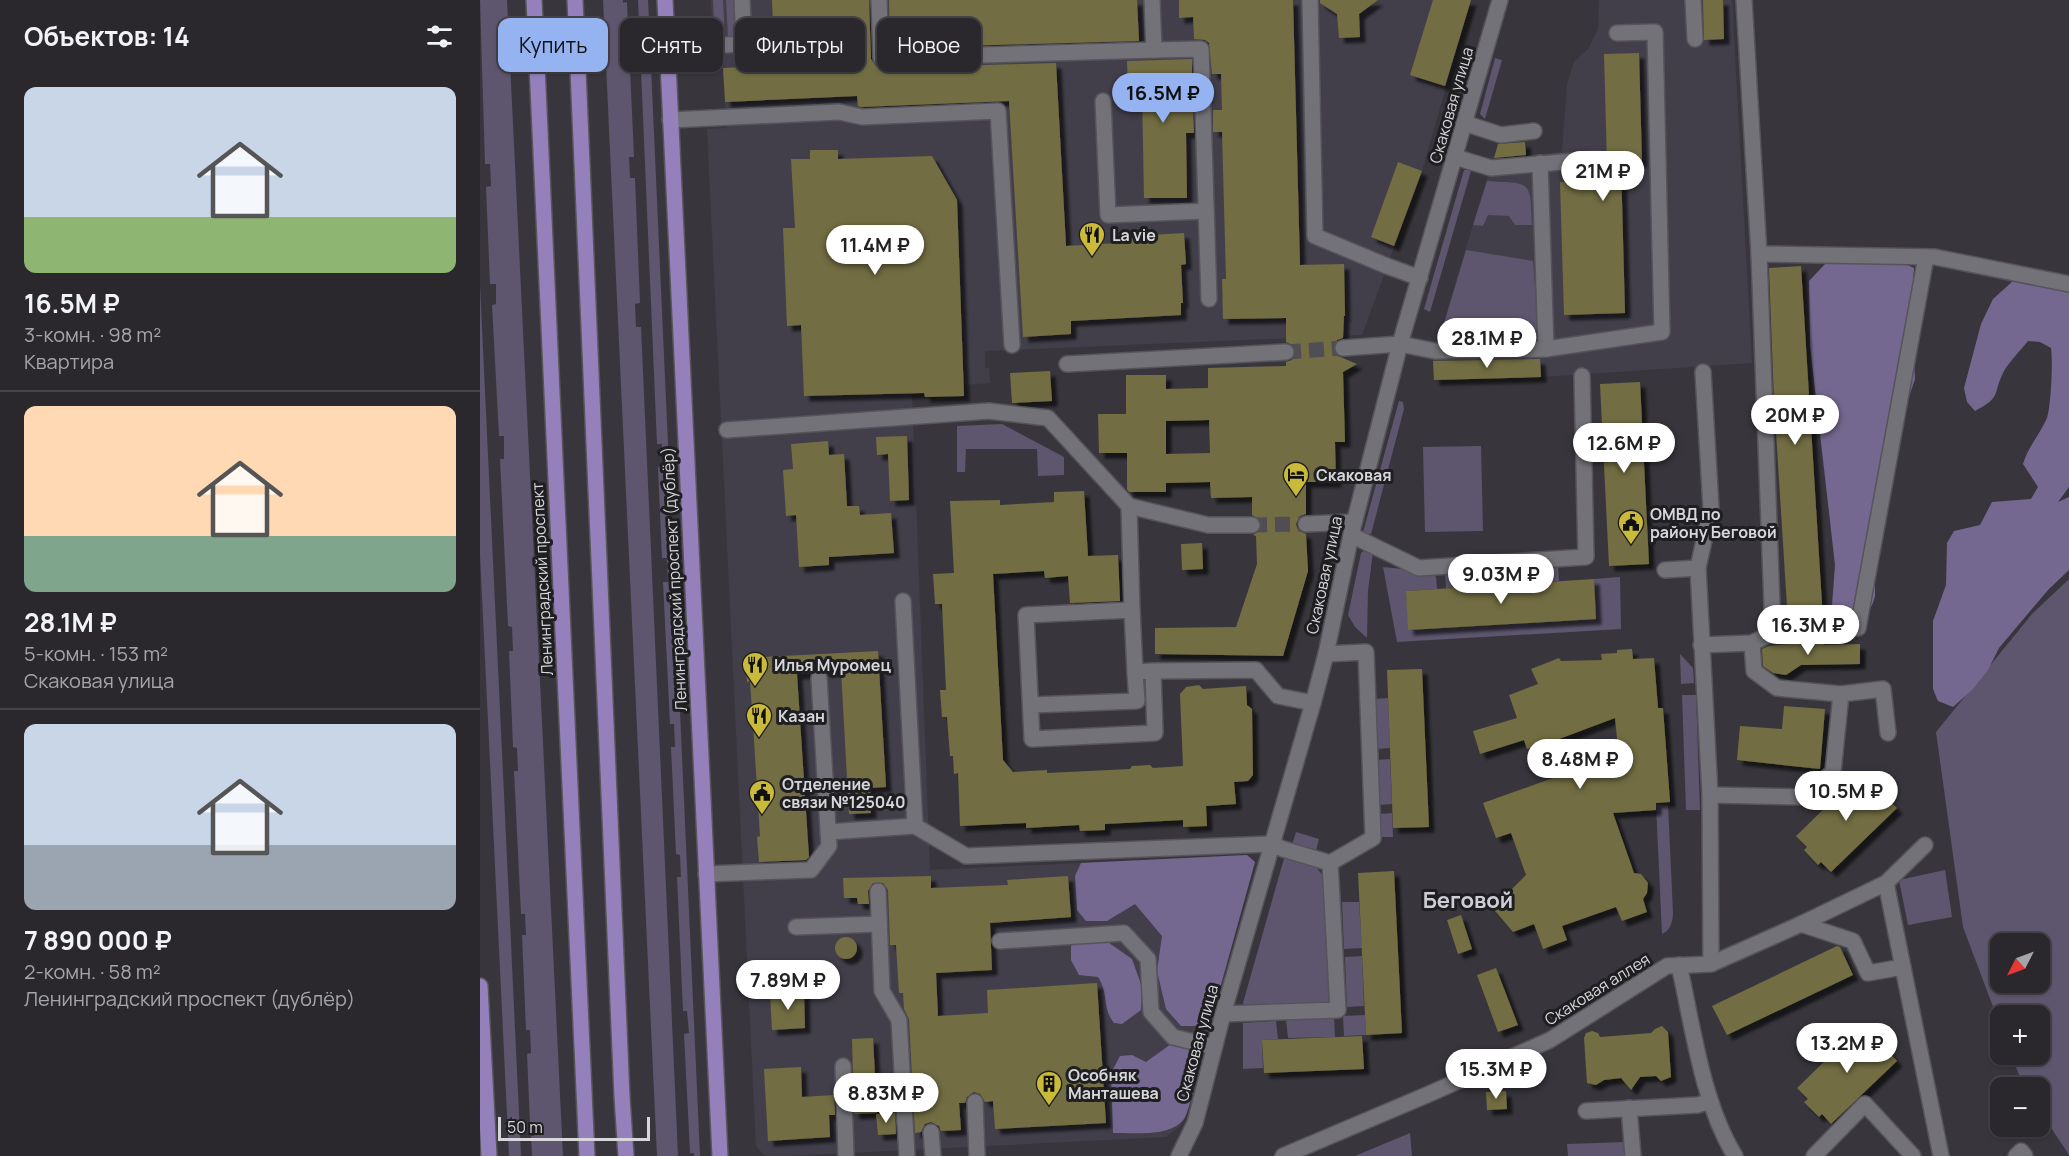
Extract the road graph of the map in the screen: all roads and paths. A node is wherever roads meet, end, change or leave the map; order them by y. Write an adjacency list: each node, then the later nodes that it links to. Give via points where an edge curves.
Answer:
1 (534, 0): 84 (main road, Ленинградский проспект)
2 (575, 0): 85 (main road)
3 (664, 0): 11 (main road, Ленинградский проспект (дублёр))
4 (742, 0): 14 (street, via 744,44)
5 (879, 0): 15 (street, via 881,58)
6 (1152, 0): 15 (street)
7 (1310, 0): 27 (street, via 1315,236)
8 (1500, 0): 19 (street, Скаковая улица)
9 (1693, 0): 13 (street)
10 (1744, 0): 25 (street)
11 (665, 18)
12 (1617, 33): 33 (street, via 1655,32 1662,332)
13 (1695, 39)
14 (723, 45)
15 (1154, 50): 24 (street, via 1201,49)
16 (668, 72): 18 (main road, Ленинградский проспект (дублёр))
17 (1103, 101): 24 (street, via 1108,215)
18 (670, 120): 30 (street, via 839,112 862,117 998,111); 64 (main road, Ленинградский проспект (дублёр))
19 (1464, 123): 20 (street, via 1501,135); 21 (street, Скаковая улица)
20 (1534, 131)
21 (1455, 157): 23 (street, via 1491,168); 27 (street, Скаковая улица)
22 (1598, 159): 23 (street)
23 (1540, 163): 33 (street)
24 (1206, 211): 29 (street)
25 (1759, 254): 26 (street); 47 (street)
26 (1926, 257): 28 (street); 47 (street, via 1858,628)
27 (1420, 278): 31 (street, Скаковая улица)
28 (2069, 284)
29 (1209, 299)
30 (1012, 345)
31 (1400, 345): 32 (street); 33 (street, via 1435,351); 42 (street, Скаковая улица)
32 (1343, 348)
33 (1546, 349)
34 (1286, 352): 35 (street)
35 (1067, 364)
36 (1703, 372): 43 (street, via 1711,508)
37 (1582, 376): 42 (street, via 1586,557 1419,568)
38 (727, 430): 39 (street, via 989,411 1048,418)
39 (1129, 506): 41 (street, via 1208,525); 46 (street)
40 (1306, 524): 42 (street)
41 (1252, 525)
42 (1352, 528): 50 (street, Скаковая улица)
43 (1698, 568): 44 (street); 49 (street)
44 (1665, 570)
45 (903, 601): 59 (street)
46 (1132, 610): 52 (street); 56 (street, via 1026,615)
47 (1773, 633): 48 (street)
48 (1752, 643): 49 (street); 54 (street, via 1754,671 1777,688)
49 (1701, 645): 58 (street)
50 (1326, 654): 55 (street, Скаковая улица); 63 (street, via 1366,652 1373,838)
51 (1153, 671): 52 (street); 55 (street, via 1256,670 1278,696); 56 (street, via 1155,733 1032,739)
52 (1135, 672): 56 (street, via 1137,701)
53 (819, 678): 60 (street)
54 (1841, 694): 57 (street, via 1883,689); 58 (street, via 1833,772 1805,797)
55 (1313, 703): 61 (street, Скаковая улица)
56 (1031, 705)
57 (1888, 733)
58 (1710, 795): 71 (street)
59 (915, 826): 60 (street); 61 (street, via 966,856)
60 (828, 832): 64 (street, via 829,846 811,870)
61 (1272, 844): 63 (street); 75 (street, Скаковая улица)
62 (1925, 845): 65 (street, Скаковая аллея)
63 (1330, 862): 75 (street, via 1338,1010)
64 (706, 874): 86 (main road, Ленинградский проспект (дублёр))
65 (1886, 883): 68 (street, Скаковая аллея); 73 (street)
66 (878, 891): 67 (street)
67 (879, 924): 69 (street); 88 (street, via 882,990 899,1020)
68 (1801, 924): 71 (street, Скаковая аллея); 73 (street, via 1853,941 1868,973)
69 (796, 927)
70 (999, 941): 76 (street, via 1124,933 1148,959 1151,1012 1173,1036)
71 (1711, 964): 72 (street, Скаковая аллея)
72 (1679, 965): 78 (street); 92 (street, Скаковая аллея, via 1667,966 1550,1040)
73 (1903, 967): 97 (street)
74 (480, 986): 83 (main road)
75 (1223, 1014): 76 (street, Скаковая улица)
76 (1214, 1047): 91 (street, Скаковая улица, via 1195,1123)
77 (843, 1066): 87 (street)
78 (1710, 1101): 80 (street); 94 (street)
79 (975, 1102): 90 (street)
80 (1629, 1108): 81 (street); 93 (street)
81 (1586, 1111)
82 (931, 1132): 89 (street)
83 (489, 1156)
84 (587, 1156)
85 (626, 1156)
86 (720, 1156)
87 (846, 1156)
88 (907, 1156)
89 (933, 1156)
90 (978, 1156)
91 (1179, 1156)
92 (1283, 1156)
93 (1633, 1156)
94 (1735, 1156)
95 (1814, 1156): 96 (street, via 1865,1104)
96 (1912, 1156)
97 (1941, 1156)
98 (2016, 1156): 99 (street, via 2021,1151)
99 (2025, 1156)

